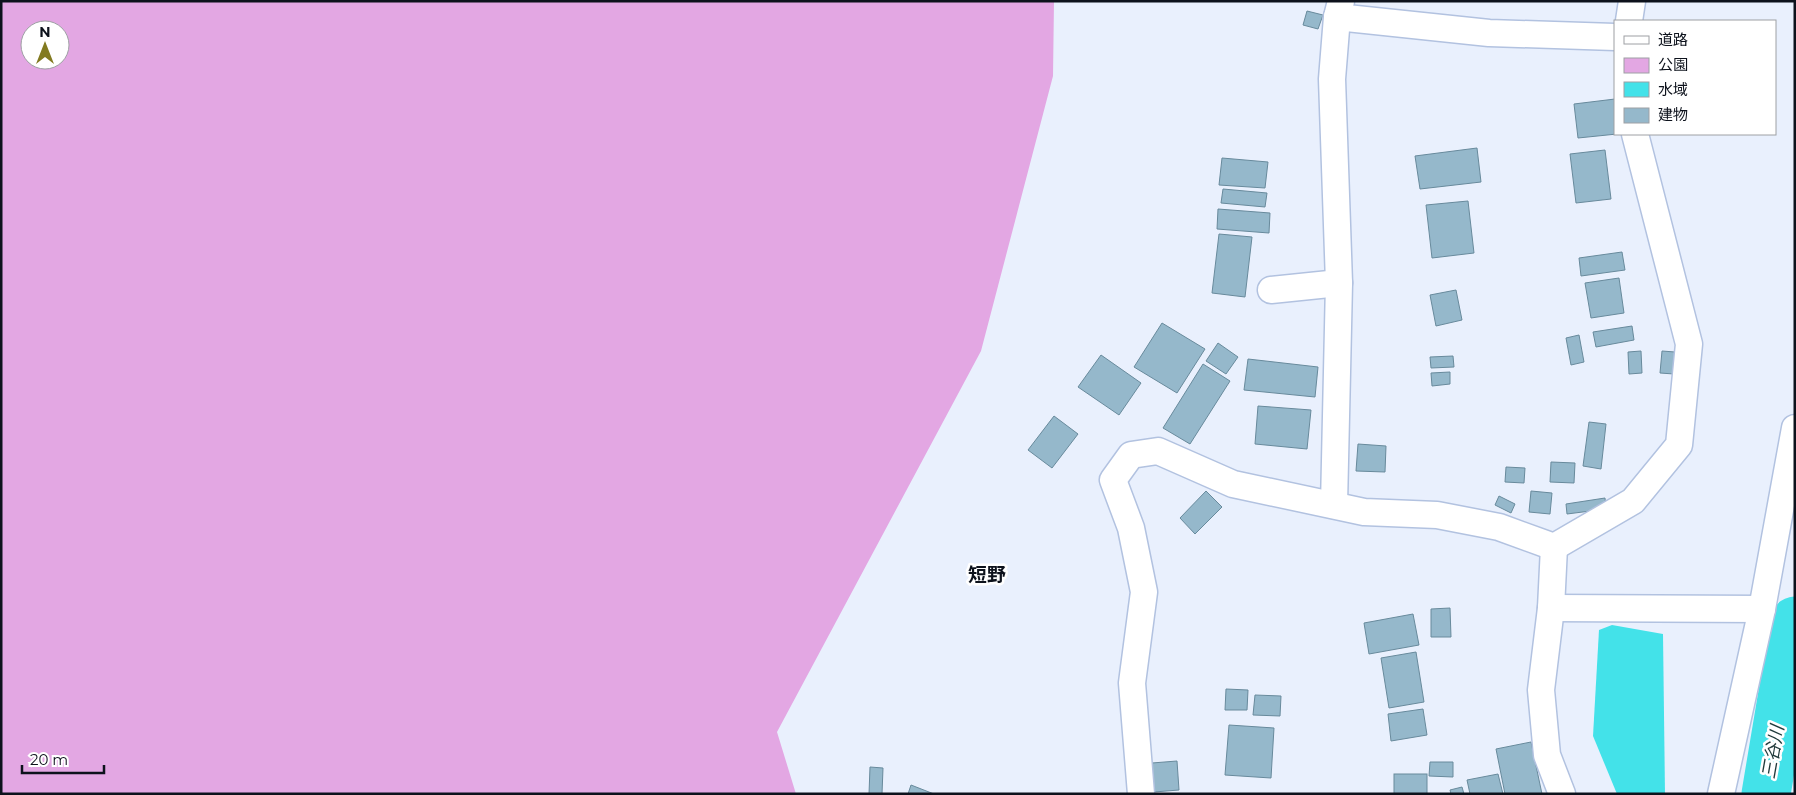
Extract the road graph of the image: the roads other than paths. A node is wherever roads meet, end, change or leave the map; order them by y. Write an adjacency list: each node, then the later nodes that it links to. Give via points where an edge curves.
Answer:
1 (1632, 1): 3 (street)
2 (1339, 9): 4 (street, via 1489,33); 6 (street, via 1332,79)
3 (1629, 20)
4 (1614, 37)
5 (1635, 135): 10 (street, via 1689,344 1679,445 1633,501)
6 (1339, 283): 7 (street); 9 (street)
7 (1271, 290)
8 (1795, 428): 12 (street)
9 (1334, 505): 10 (street, via 1364,512 1437,515 1499,527); 13 (street, via 1233,484 1158,451 1131,455 1113,480 1131,528 1144,592 1132,683)
10 (1554, 547): 11 (street)
11 (1551, 608): 12 (street); 14 (street, via 1541,690 1547,755)
12 (1762, 609): 15 (street)
13 (1141, 794)
14 (1562, 794)
15 (1722, 794)

